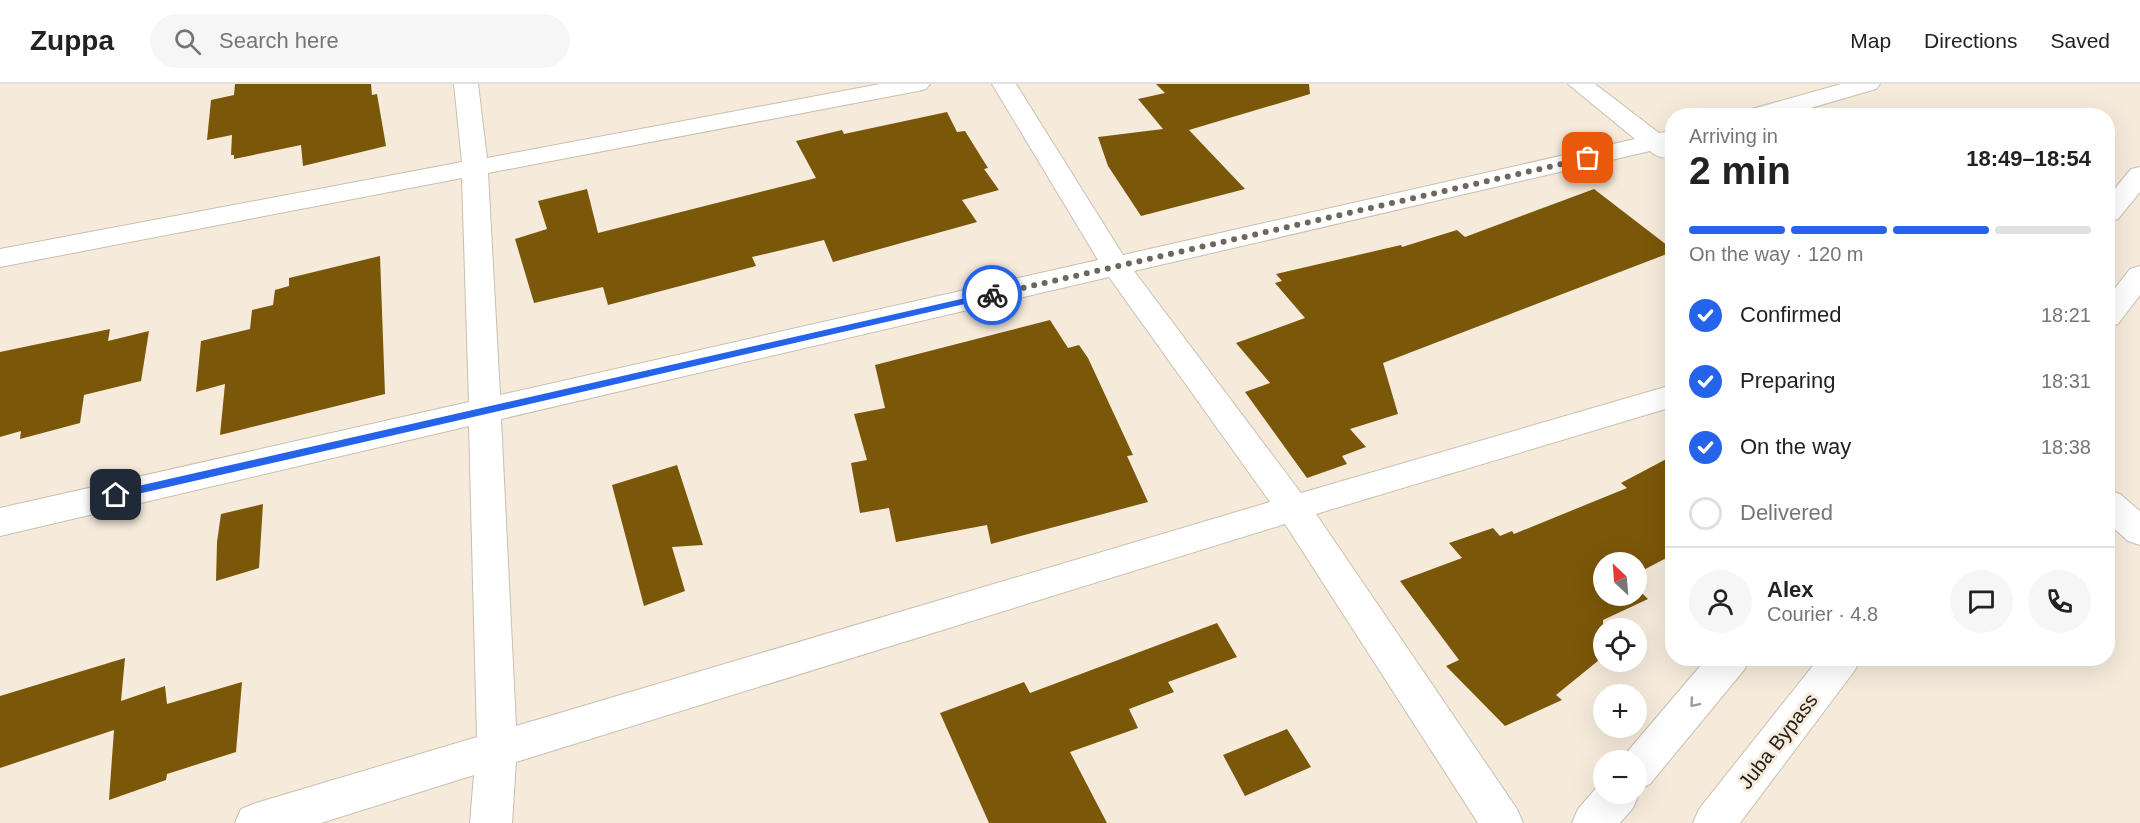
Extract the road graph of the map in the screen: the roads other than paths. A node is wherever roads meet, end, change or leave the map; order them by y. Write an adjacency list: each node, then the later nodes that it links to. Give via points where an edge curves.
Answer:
1 (466, 84): 9 (street)
2 (918, 84): 9 (street)
3 (1004, 84): 13 (street)
4 (1580, 84): 7 (street)
5 (1868, 84): 6 (street)
6 (1782, 108)
7 (1665, 145)
8 (1665, 146): 13 (street)
9 (475, 168): 12 (street); 17 (street)
10 (2140, 175): 11 (street)
11 (2115, 205)
12 (0, 258)
13 (1116, 266): 17 (street); 18 (street)
14 (2140, 275): 15 (street)
15 (2115, 308)
16 (1665, 398): 18 (street)
17 (485, 410): 20 (street); 24 (street)
18 (1293, 508): 24 (street); 29 (street)
19 (2115, 509): 21 (street)
20 (0, 522)
21 (2140, 531)
22 (1724, 666): 25 (street, one-way to 25)
23 (1836, 666): 31 (street, Juba Bypass)
24 (497, 750): 27 (street); 28 (street)
25 (1647, 758)
26 (1609, 804): 30 (street)
27 (256, 823)
28 (491, 823)
29 (1502, 823)
30 (1593, 823)
31 (1714, 823)

